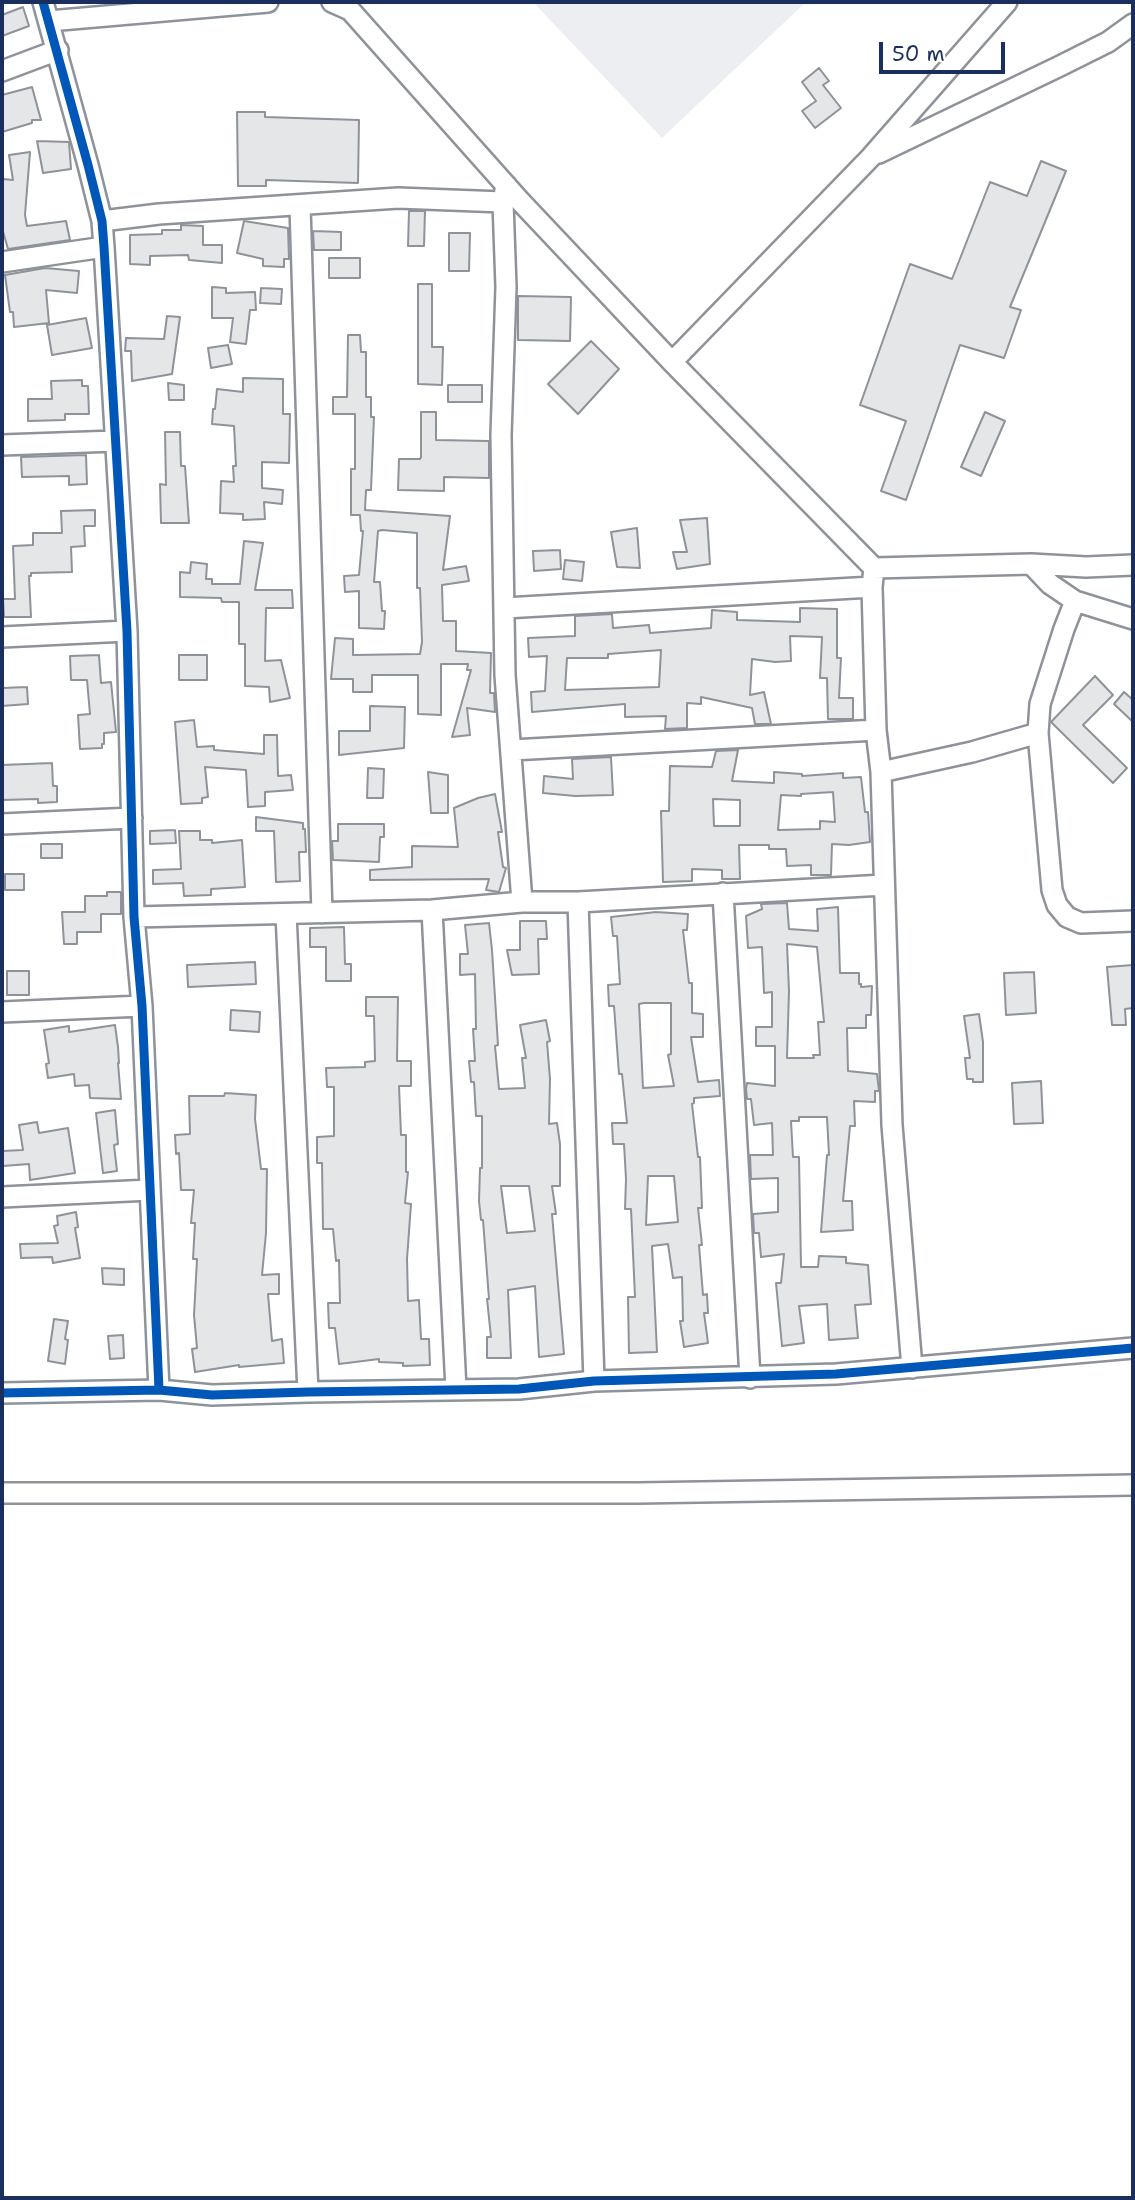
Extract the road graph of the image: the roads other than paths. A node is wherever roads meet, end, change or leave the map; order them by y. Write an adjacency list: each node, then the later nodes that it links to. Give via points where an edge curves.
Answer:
1 (268, 2): 4 (street)
2 (1007, 2): 8 (street)
3 (347, 4): 9 (street)
4 (46, 11): 6 (street)
5 (1133, 24): 8 (street, via 1108,42)
6 (58, 50): 7 (street); 11 (street)
7 (2, 71)
8 (871, 157): 14 (street)
9 (504, 193): 10 (street); 14 (street); 21 (street, via 501,435)
10 (300, 205): 11 (street); 36 (street)
11 (102, 221): 12 (street)
12 (104, 247): 13 (street); 15 (street)
13 (2, 262)
14 (672, 362): 19 (street)
15 (115, 441): 16 (street); 23 (street)
16 (2, 445)
17 (1031, 564): 18 (street); 19 (street); 20 (street)
18 (1133, 565)
19 (873, 578): 21 (street); 25 (street)
20 (1075, 601): 22 (street); 26 (street, via 1040,704)
21 (505, 608): 27 (street)
22 (1133, 618)
23 (127, 631): 24 (street); 29 (street)
24 (2, 637)
25 (876, 730): 27 (street); 28 (street)
26 (1038, 733): 28 (street); 39 (street, via 1048,856 1057,905 1067,917 1082,923)
27 (512, 750): 33 (street)
28 (881, 772): 31 (street)
29 (132, 818): 30 (street); 38 (street)
30 (2, 824)
31 (884, 885): 32 (street); 45 (street, via 892,1125)
32 (723, 893): 34 (street); 46 (street)
33 (523, 902): 34 (street); 35 (street)
34 (578, 902): 47 (street)
35 (432, 910): 36 (street); 48 (street)
36 (322, 913): 37 (street)
37 (286, 914): 38 (street); 50 (street)
38 (134, 918): 40 (street)
39 (1133, 921)
40 (142, 1006): 41 (street); 42 (street)
41 (2, 1012)
42 (150, 1190): 43 (street); 49 (street)
43 (2, 1197)
44 (1133, 1348): 45 (street)
45 (912, 1368): 46 (street)
46 (750, 1378): 47 (street)
47 (594, 1381): 48 (street, via 519,1389)
48 (456, 1389): 50 (street)
49 (159, 1390): 50 (street, via 212,1395); 51 (street)
50 (307, 1392)
51 (2, 1393)
52 (1133, 1485): 53 (street, via 638,1493)
53 (2, 1493)

